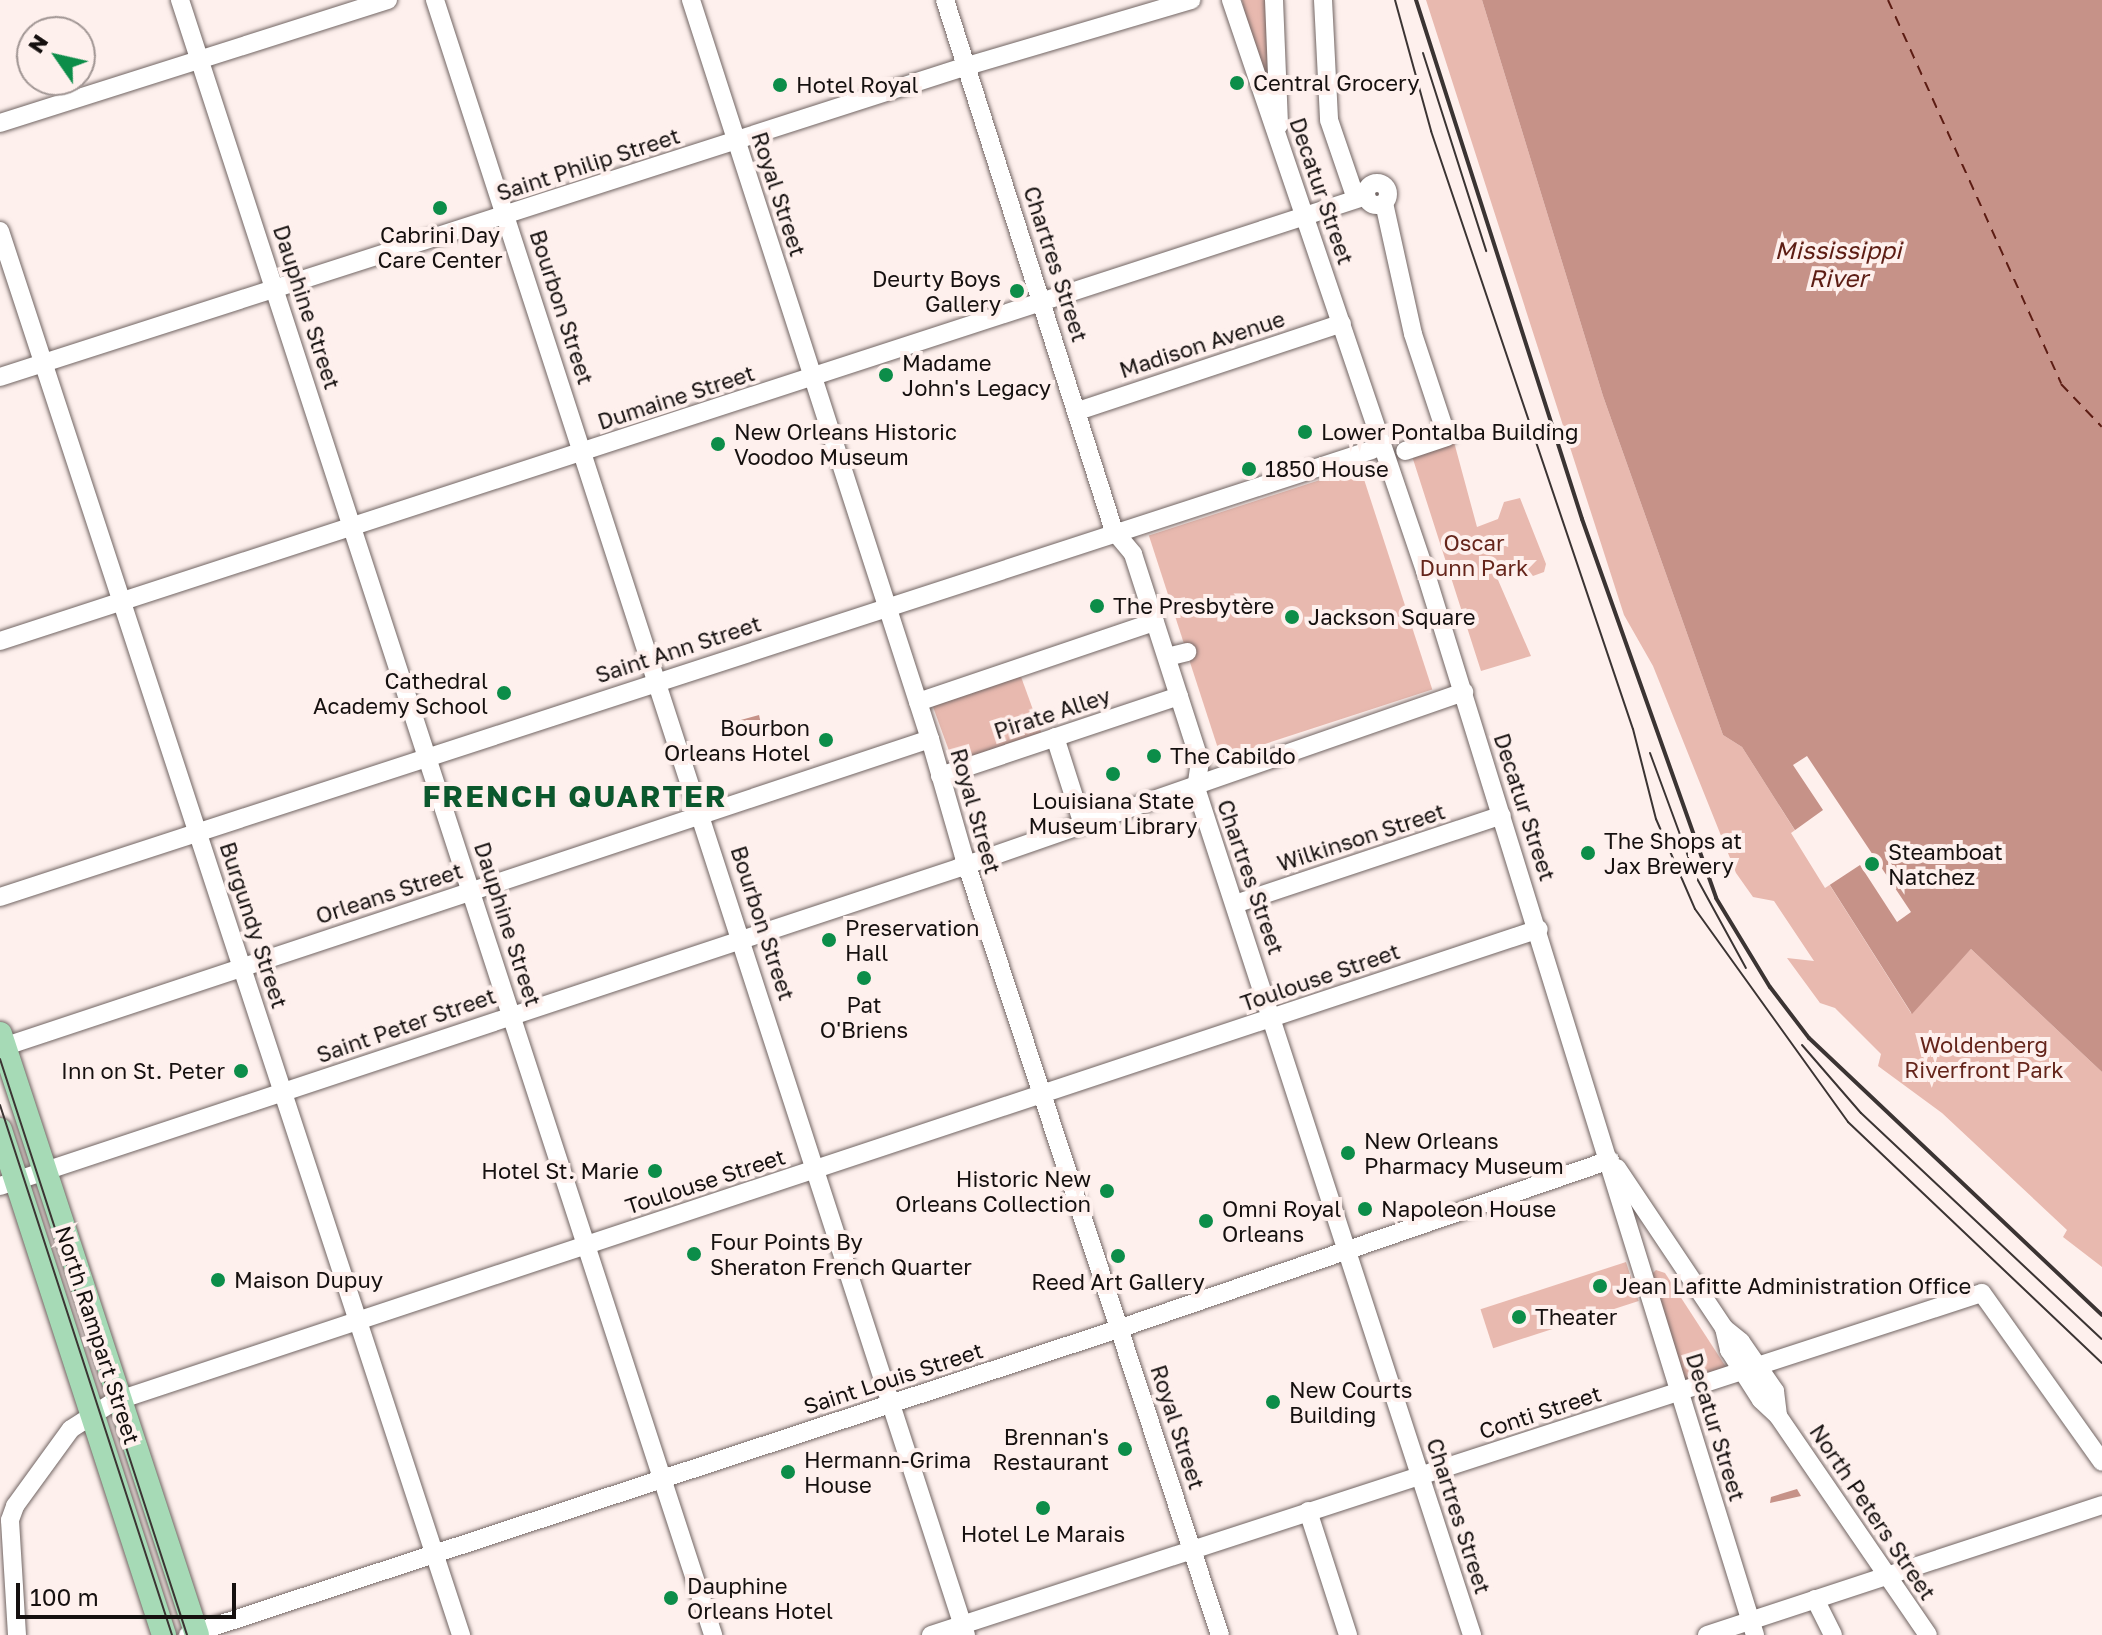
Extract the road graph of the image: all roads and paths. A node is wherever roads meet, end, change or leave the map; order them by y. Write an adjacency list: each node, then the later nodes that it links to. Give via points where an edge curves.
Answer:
1 (180, 0): 10 (street, Dauphine Street)
2 (388, 0): 10 (street)
3 (435, 0): 16 (street, Bourbon Street)
4 (691, 0): 14 (street, Royal Street)
5 (945, 0): 11 (street, Chartres Street)
6 (1191, 0): 11 (street, Saint Philip Street)
7 (1231, 0): 13 (street, Decatur Street)
8 (1274, 0): 13 (street)
9 (1323, 0): 15 (street, via 1329,120)
10 (199, 60): 12 (street); 19 (street, Dauphine Street)
11 (967, 66): 14 (street, Saint Philip Street); 20 (street, Chartres Street)
12 (0, 123)
13 (1280, 135): 17 (street, Decatur Street)
14 (737, 141): 16 (street, Saint Philip Street); 24 (street, Royal Street)
15 (1361, 198): 17 (street, Dumaine Street); 27 (street, via 1384,203 1413,334 1447,437)
16 (506, 215): 19 (street, Saint Philip Street); 28 (street, Bourbon Street)
17 (1306, 217): 20 (street, Dumaine Street); 21 (street, Decatur Street)
18 (0, 231): 22 (street, Burgundy Street)
19 (276, 290): 22 (street, Saint Philip Street); 29 (street, Dauphine Street)
20 (1043, 302): 24 (street, Dumaine Street); 25 (street, Chartres Street)
21 (1342, 323): 25 (street, Madison Avenue); 38 (street, Decatur Street)
22 (43, 364): 23 (street, Saint Philip Street); 31 (street, Burgundy Street)
23 (0, 377)
24 (813, 377): 28 (street, Dumaine Street); 32 (street, Royal Street)
25 (1078, 411): 30 (street, Chartres Street)
26 (1372, 450): 30 (street, Saint Ann Street, via 1253,493)
27 (1405, 451)
28 (584, 452): 29 (street, Dumaine Street); 37 (street, Bourbon Street)
29 (353, 525): 31 (street, Dumaine Street); 43 (street, Dauphine Street)
30 (1120, 529): 32 (street, Saint Ann Street); 33 (street, Chartres Street)
31 (122, 601): 34 (street, Dumaine Street); 49 (street, Burgundy Street)
32 (887, 605): 37 (street, Saint Ann Street); 40 (street, Royal Street)
33 (1155, 622): 36 (street, Chartres Street); 40 (street)
34 (0, 641)
35 (1187, 652): 36 (street)
36 (1167, 657): 39 (street, Chartres Street)
37 (659, 680): 43 (street, Saint Ann Street); 46 (street, Bourbon Street)
38 (1464, 692): 45 (street, Saint Peter Street); 47 (street, Decatur Street)
39 (1179, 696): 41 (street, Pirate Alley); 45 (street, Chartres Street, via 1200,761)
40 (918, 702): 42 (street, Royal Street)
41 (1055, 737): 44 (street, Pirate Alley); 48 (street)
42 (930, 739): 44 (street, Royal Street); 46 (street, Orleans Street)
43 (428, 756): 49 (street, Saint Ann Street); 51 (street, Dauphine Street)
44 (940, 776): 50 (street, Royal Street)
45 (1202, 785): 48 (street, Saint Peter Street); 53 (street, Chartres Street)
46 (703, 814): 51 (street, Orleans Street); 55 (street, Bourbon Street)
47 (1502, 815): 53 (street, Wilkinson Street); 54 (street, Decatur Street)
48 (1083, 825): 50 (street, Saint Peter Street)
49 (198, 832): 52 (street, Saint Ann Street); 56 (street, Burgundy Street)
50 (966, 865): 55 (street, Saint Peter Street); 61 (street, Royal Street)
51 (472, 891): 56 (street, Orleans Street); 57 (street, Dauphine Street)
52 (0, 897)
53 (1235, 904): 58 (street, Chartres Street)
54 (1539, 929): 58 (street, Toulouse Street); 63 (street, Decatur Street)
55 (743, 937): 57 (street, Saint Peter Street); 64 (street, Bourbon Street)
56 (243, 967): 59 (street, Orleans Street); 60 (street, Burgundy Street)
57 (512, 1013): 60 (street, Saint Peter Street); 67 (street, Dauphine Street)
58 (1274, 1019): 61 (street, Toulouse Street); 68 (street, Chartres Street)
59 (1, 1043): 65 (main road, North Rampart Street)
60 (283, 1093): 65 (street, Saint Peter Street); 69 (street, Burgundy Street)
61 (1045, 1094): 64 (street, Toulouse Street); 70 (street, Royal Street)
62 (0, 1130): 66 (main road, North Rampart Street)
63 (1610, 1160): 68 (street, Saint Louis Street); 71 (street, North Peters Street, via 1724,1328 1729,1350); 72 (street, Decatur Street)
64 (818, 1169): 67 (street, Toulouse Street); 74 (street, Bourbon Street)
65 (45, 1171): 66 (street, Saint Peter Street); 73 (main road, North Rampart Street)
66 (8, 1183): 75 (main road, North Rampart Street)
67 (586, 1245): 69 (street, Toulouse Street); 78 (street, Dauphine Street)
68 (1348, 1250): 70 (street, Saint Louis Street); 77 (street, Chartres Street)
69 (357, 1321): 73 (street, Toulouse Street); 82 (street, Burgundy Street)
70 (1121, 1328): 74 (street, Saint Louis Street); 81 (street, Royal Street)
71 (1750, 1369): 72 (street, Conti Street); 76 (street, Conti Street, via 1982,1293); 84 (street, North Peters Street, via 1775,1391 1778,1416)
72 (1681, 1392): 77 (street, Conti Street); 87 (street, Decatur Street)
73 (119, 1399): 75 (street, Toulouse Street); 89 (main road, North Rampart Street)
74 (893, 1403): 78 (street, Saint Louis Street); 88 (street, Bourbon Street)
75 (93, 1412): 85 (street, Toulouse Street, via 60,1440 15,1506); 92 (main road, North Rampart Street)
76 (2102, 1462)
77 (1421, 1475): 80 (street, Conti Street); 98 (street, Chartres Street)
78 (662, 1479): 82 (street, Saint Louis Street); 94 (street, Dauphine Street)
79 (2102, 1505): 84 (street)
80 (1308, 1511): 81 (street, Conti Street); 97 (street)
81 (1192, 1549): 88 (street, Conti Street); 96 (street, Royal Street)
82 (434, 1554): 89 (street, Saint Louis Street); 93 (street, Burgundy Street)
83 (0, 1567): 85 (street)
84 (1888, 1575): 86 (street); 101 (street, North Peters Street)
85 (13, 1599): 90 (street); 91 (street)
86 (1815, 1599): 87 (street); 100 (street)
87 (1753, 1628): 99 (street)
88 (964, 1630): 95 (street, Conti Street)
89 (193, 1634)
90 (17, 1635)
91 (25, 1635)
92 (164, 1635)
93 (461, 1635)
94 (713, 1635)
95 (931, 1635)
96 (1220, 1635)
97 (1348, 1635)
98 (1472, 1635)
99 (1707, 1635)
100 (1833, 1635)
101 (1928, 1635)

